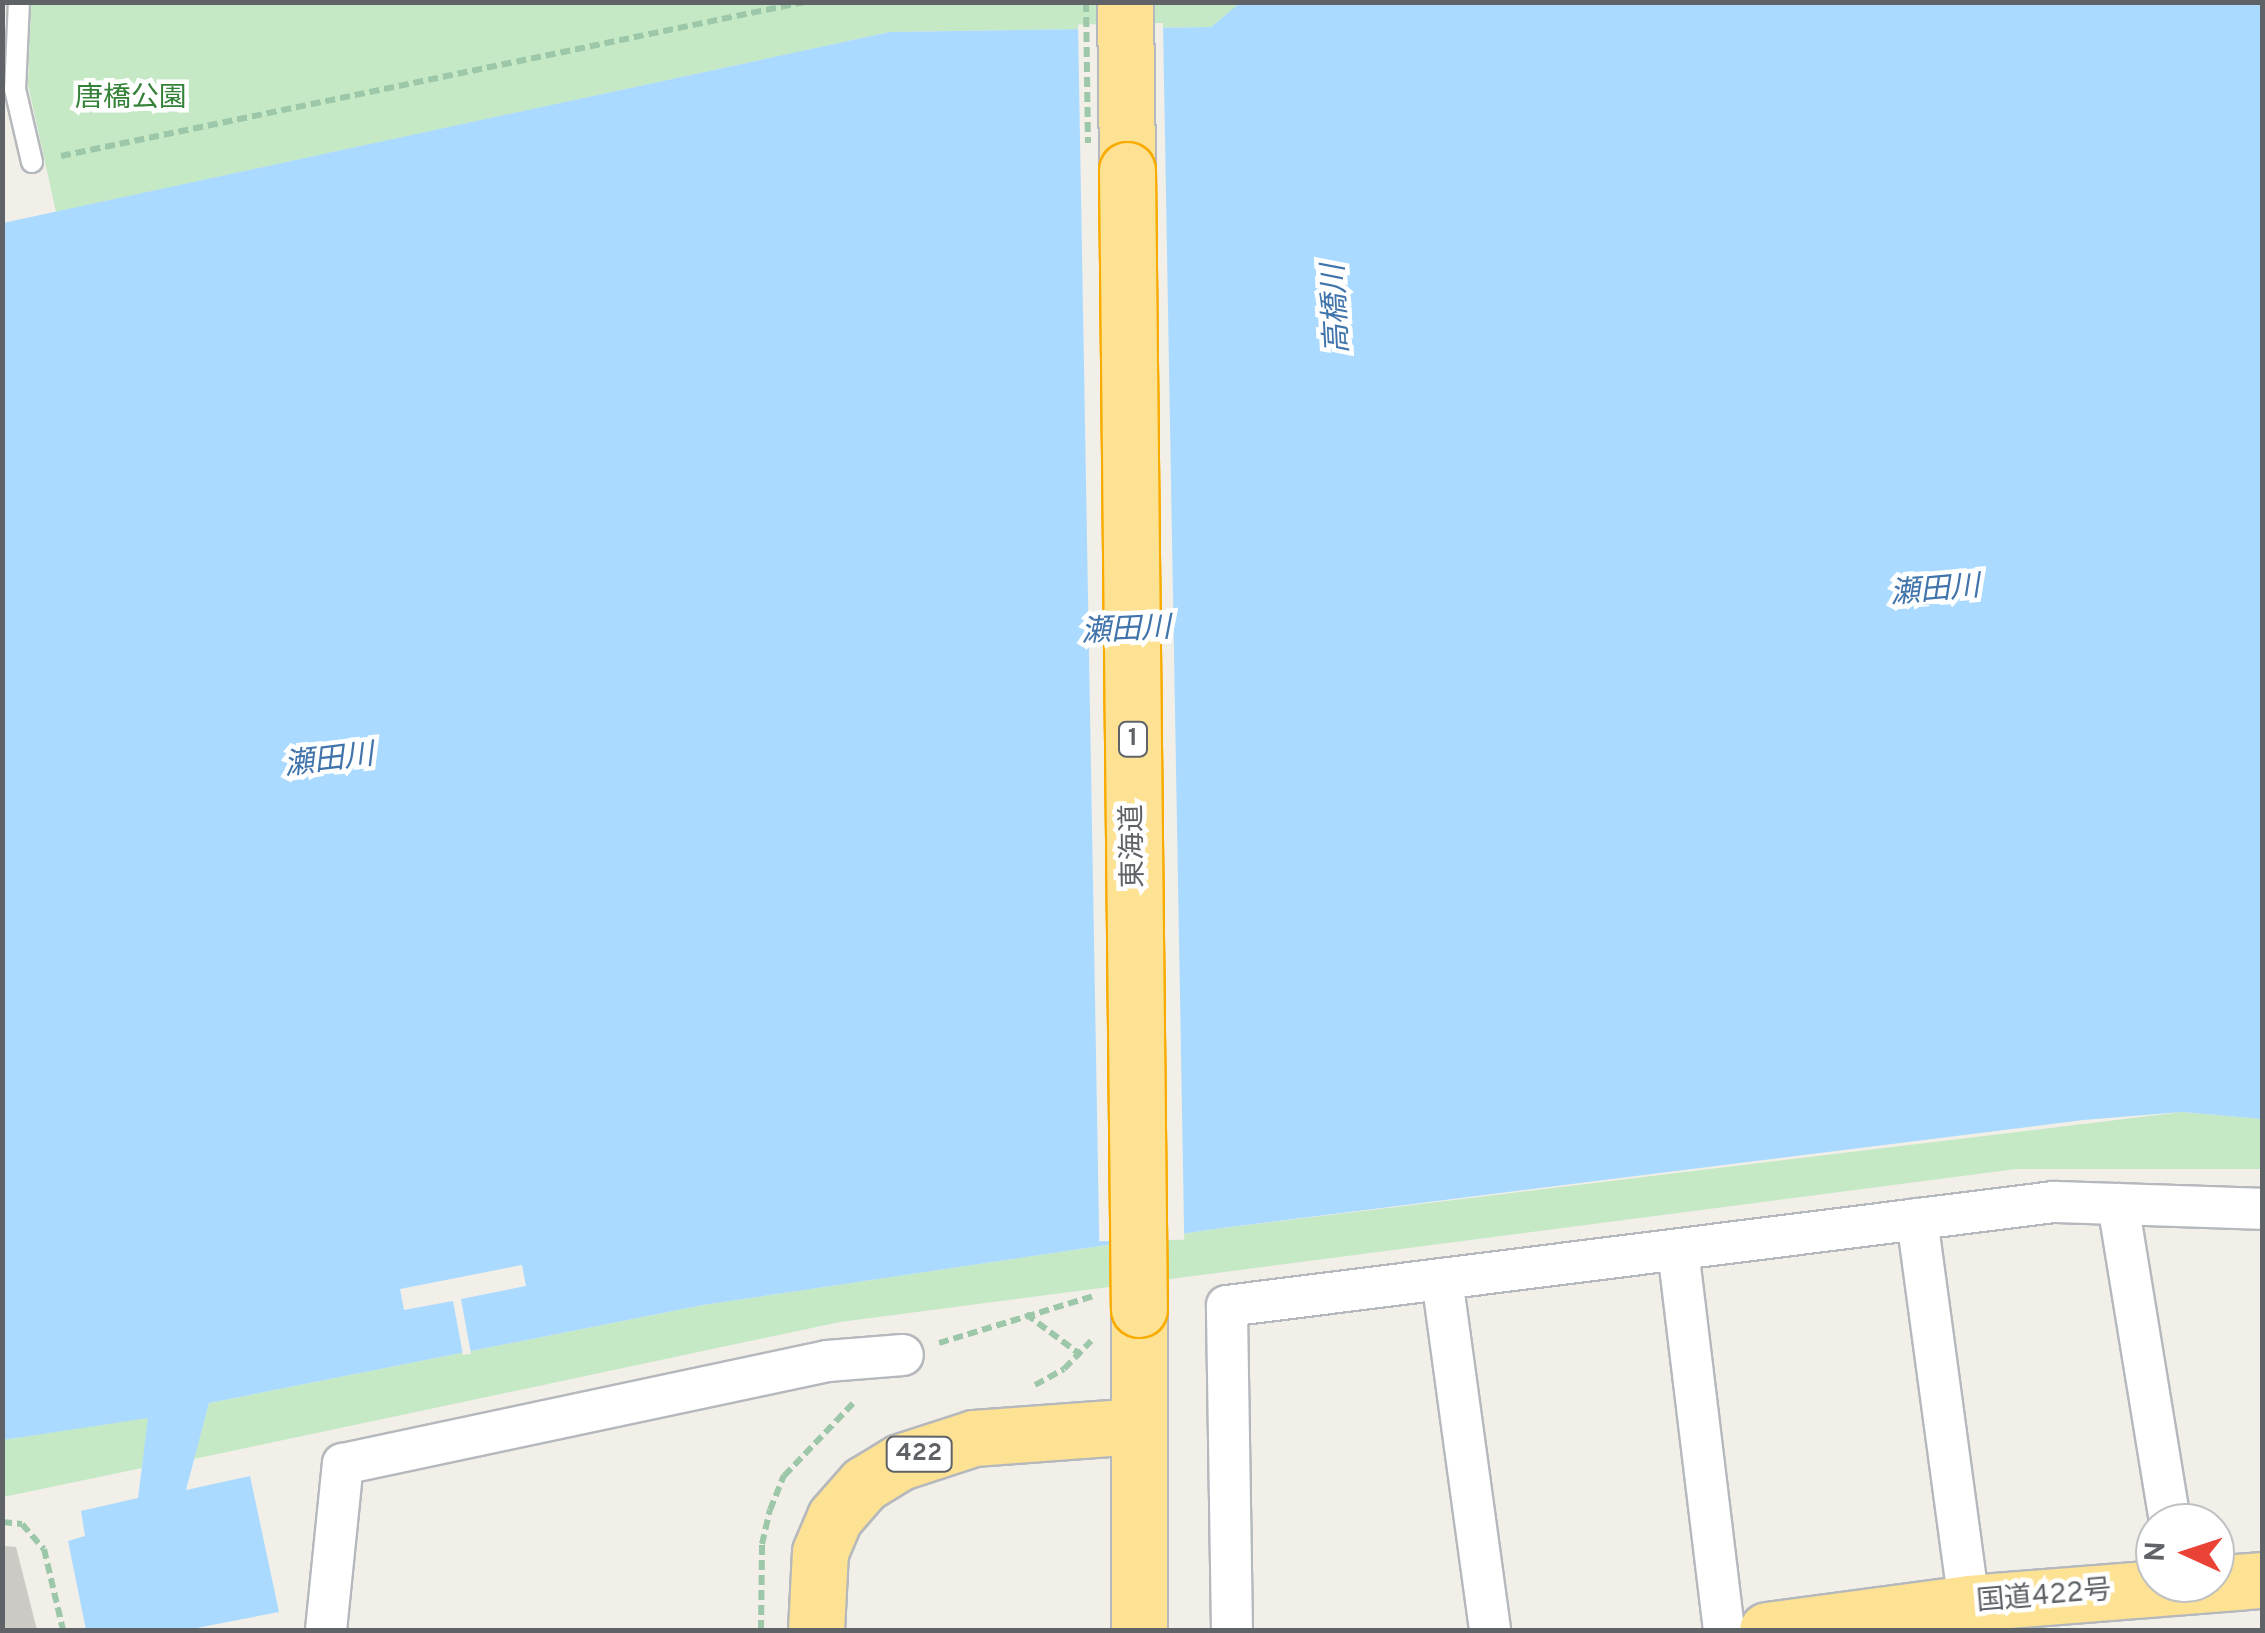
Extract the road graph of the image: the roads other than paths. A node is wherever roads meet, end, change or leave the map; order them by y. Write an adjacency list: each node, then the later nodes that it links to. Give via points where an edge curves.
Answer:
1 (19, 2): 3 (lane, via 16,89)
2 (1125, 2): 10 (highway, 東海道 / 1, bridge, via 1122,1302)
3 (32, 162)
4 (2118, 1204): 5 (street); 6 (street, via 2054,1202); 11 (street)
5 (2262, 1208)
6 (1917, 1220): 7 (street); 15 (street)
7 (1678, 1250): 8 (street); 23 (street)
8 (1442, 1279): 21 (street, via 1228,1306); 22 (street)
9 (903, 1355): 18 (street, via 827,1362 343,1464)
10 (1139, 1426): 19 (highway, 422, via 974,1438 900,1462 864,1484 835,1517 820,1552); 20 (highway, 東海道 / 1)
11 (2167, 1503)
12 (2262, 1580): 13 (highway, 国道422号)
13 (2235, 1581)
14 (2135, 1593): 16 (highway, 国道422号)
15 (1969, 1603): 16 (highway, 国道422号); 17 (highway, 国道422号)
16 (2041, 1614)
17 (1885, 1623): 24 (highway, 国道422号)
18 (326, 1630)
19 (816, 1630)
20 (1138, 1630)
21 (1232, 1630)
22 (1490, 1630)
23 (1724, 1630)
24 (1771, 1630)

